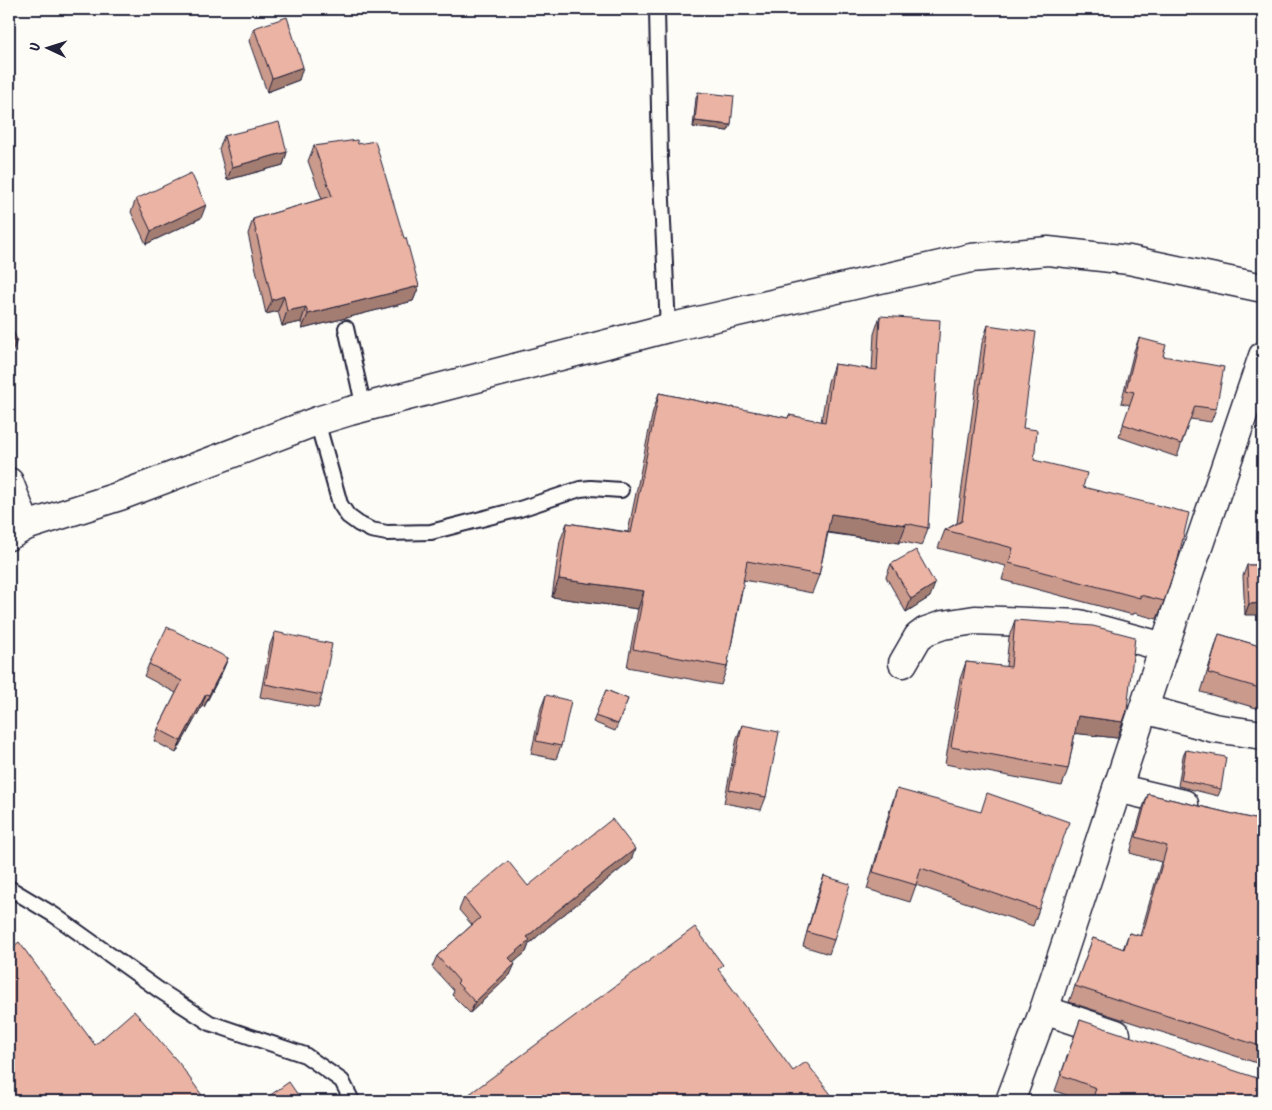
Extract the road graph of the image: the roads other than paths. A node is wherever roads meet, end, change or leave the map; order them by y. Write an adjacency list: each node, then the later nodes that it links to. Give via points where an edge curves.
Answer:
1 (657, 9): 4 (lane)
2 (1263, 288): 4 (street, via 1129,260 1048,251 972,258)
3 (346, 328): 6 (lane)
4 (668, 328): 6 (street)
5 (1263, 356): 11 (street)
6 (364, 408): 7 (street)
7 (317, 421): 9 (lane, via 340,504 348,516 371,530 431,532 520,509 580,489); 10 (street, via 120,496)
8 (9, 482): 10 (street)
9 (621, 490)
10 (17, 531)
11 (1164, 646): 12 (street, via 1079,624 975,620 926,631 918,637); 13 (street)
12 (903, 663)
13 (1144, 709): 14 (street, via 1214,728); 15 (street)
14 (1263, 735)
15 (1117, 788): 16 (street); 18 (street)
16 (1204, 808)
17 (9, 888): 20 (lane, via 54,915 210,1023 306,1055 342,1081)
18 (1044, 1010): 19 (street); 21 (street)
19 (1135, 1040)
20 (352, 1101)
21 (1010, 1101)

